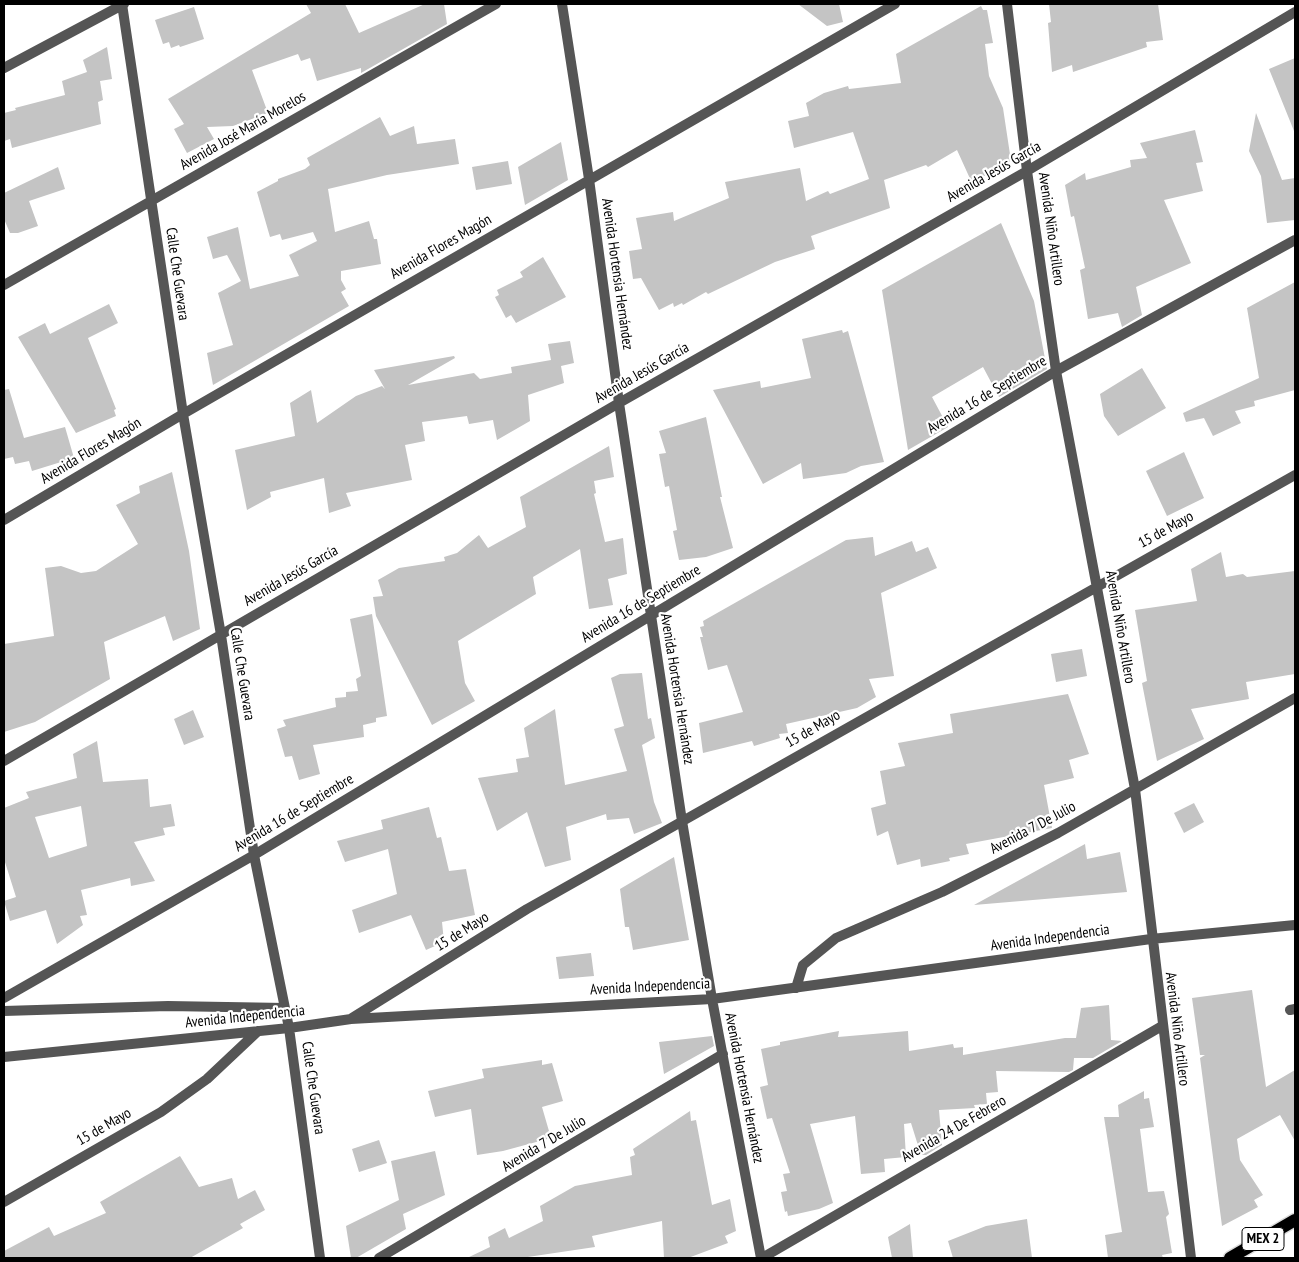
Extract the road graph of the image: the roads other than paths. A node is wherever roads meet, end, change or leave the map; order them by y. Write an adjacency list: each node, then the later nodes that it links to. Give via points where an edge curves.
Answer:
1 (123, 4): 7 (street); 10 (street, Calle Che Guevara)
2 (496, 4): 10 (street, Avenida José María Morelos)
3 (562, 4): 9 (street, Avenida Hortensia Hernández)
4 (895, 4): 9 (street, Avenida Flores Magón)
5 (1006, 4): 8 (street, Avenida Niño Artillero)
6 (1295, 12): 8 (street, Avenida Jesús García)
7 (4, 68)
8 (1027, 171): 13 (street, Avenida Niño Artillero); 14 (street, Avenida Jesús García)
9 (589, 179): 14 (street, Avenida Hortensia Hernández); 15 (street, Avenida Flores Magón)
10 (151, 201): 12 (street, Avenida José María Morelos); 15 (street, Calle Che Guevara)
11 (1295, 240): 13 (street, Avenida 16 de Septiembre)
12 (4, 285)
13 (1056, 371): 18 (street, Avenida Niño Artillero); 19 (street, Avenida 16 de Septiembre)
14 (618, 403): 19 (street, Avenida Hortensia Hernández); 20 (street, Avenida Jesús García)
15 (183, 414): 17 (street, Avenida Flores Magón); 20 (street, Calle Che Guevara)
16 (1295, 475): 18 (street, 15 de Mayo)
17 (4, 520)
18 (1098, 585): 23 (street, Avenida Niño Artillero); 24 (street, 15 de Mayo)
19 (650, 616): 24 (street, Avenida Hortensia Hernández); 25 (street, Avenida 16 de Septiembre)
20 (221, 635): 22 (street, Avenida Jesús García); 25 (street, Calle Che Guevara)
21 (1295, 698): 23 (street, Avenida 7 De Julio)
22 (4, 761)
23 (1135, 789): 27 (street, Avenida Niño Artillero); 28 (street, Avenida 7 De Julio, via 1058,834 942,892 836,938 803,964)
24 (682, 821): 30 (street, Avenida Hortensia Hernández); 33 (street, 15 de Mayo, via 526,909)
25 (254, 855): 29 (street, Avenida 16 de Septiembre); 31 (street, Calle Che Guevara)
26 (1295, 925): 27 (street, Avenida Independencia)
27 (1151, 939): 28 (street, Avenida Independencia); 34 (street, Avenida Niño Artillero)
28 (796, 988): 30 (street, Avenida Independencia)
29 (4, 998)
30 (712, 999): 33 (street, Avenida Independencia); 37 (street, Avenida Hortensia Hernández)
31 (285, 1008): 32 (street, via 168,1006); 35 (street, Calle Che Guevara)
32 (4, 1011)
33 (351, 1019): 35 (street, Avenida Independencia)
34 (1162, 1026): 43 (street, Avenida 24 De Febrero); 44 (street, Avenida Niño Artillero)
35 (290, 1028): 36 (street, Avenida Independencia); 41 (street, Calle Che Guevara)
36 (258, 1031): 38 (street, Avenida Independencia); 39 (street, 15 de Mayo, via 207,1079 161,1112)
37 (723, 1054): 42 (street, Avenida 7 De Julio); 43 (street, Avenida Hortensia Hernández)
38 (4, 1057)
39 (4, 1202)
40 (1295, 1220): 45 (main road, MEX 2)
41 (320, 1258)
42 (379, 1258)
43 (761, 1258)
44 (1190, 1258)
45 (1230, 1258)

